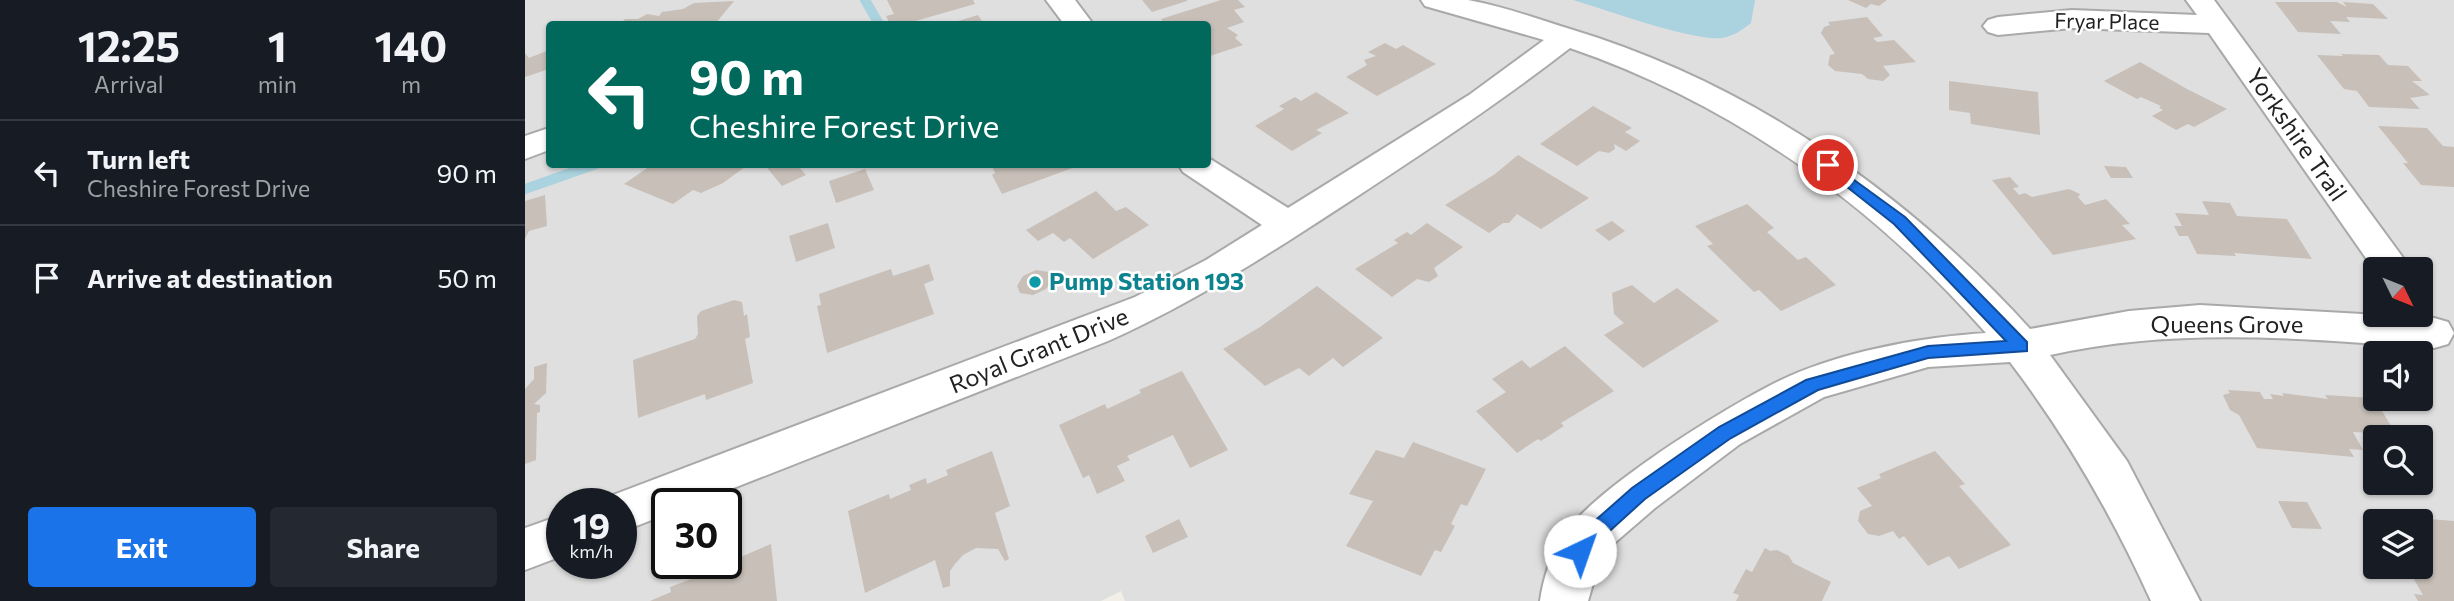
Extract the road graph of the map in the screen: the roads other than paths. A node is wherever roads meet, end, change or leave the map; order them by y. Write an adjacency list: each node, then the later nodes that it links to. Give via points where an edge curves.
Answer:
1 (1060, 0): 4 (street)
2 (1435, 0): 6 (street)
3 (2209, 12): 5 (street, Fryar Place); 11 (street, Yorkshire Trail)
4 (1076, 21)
5 (1998, 26)
6 (1566, 37): 10 (street, Royal Grant Drive, via 1480,102); 13 (street, via 1737,108 1794,142 1899,220)
7 (546, 139): 8 (street)
8 (525, 148)
9 (1201, 168): 10 (street, via 1258,208)
10 (1289, 223): 14 (street, Royal Grant Drive, via 1195,283 1094,331)
11 (2385, 257)
12 (2436, 334): 13 (street, Queens Grove, via 2200,320 2089,332)
13 (2021, 346): 17 (street, Queens Grove, via 1928,352 1812,384 1767,407 1639,494 1595,532 1580,551); 18 (street, via 2055,387 2112,475)
14 (637, 506)
15 (546, 541): 16 (street)
16 (525, 549)
17 (1564, 601)
18 (2176, 601)

